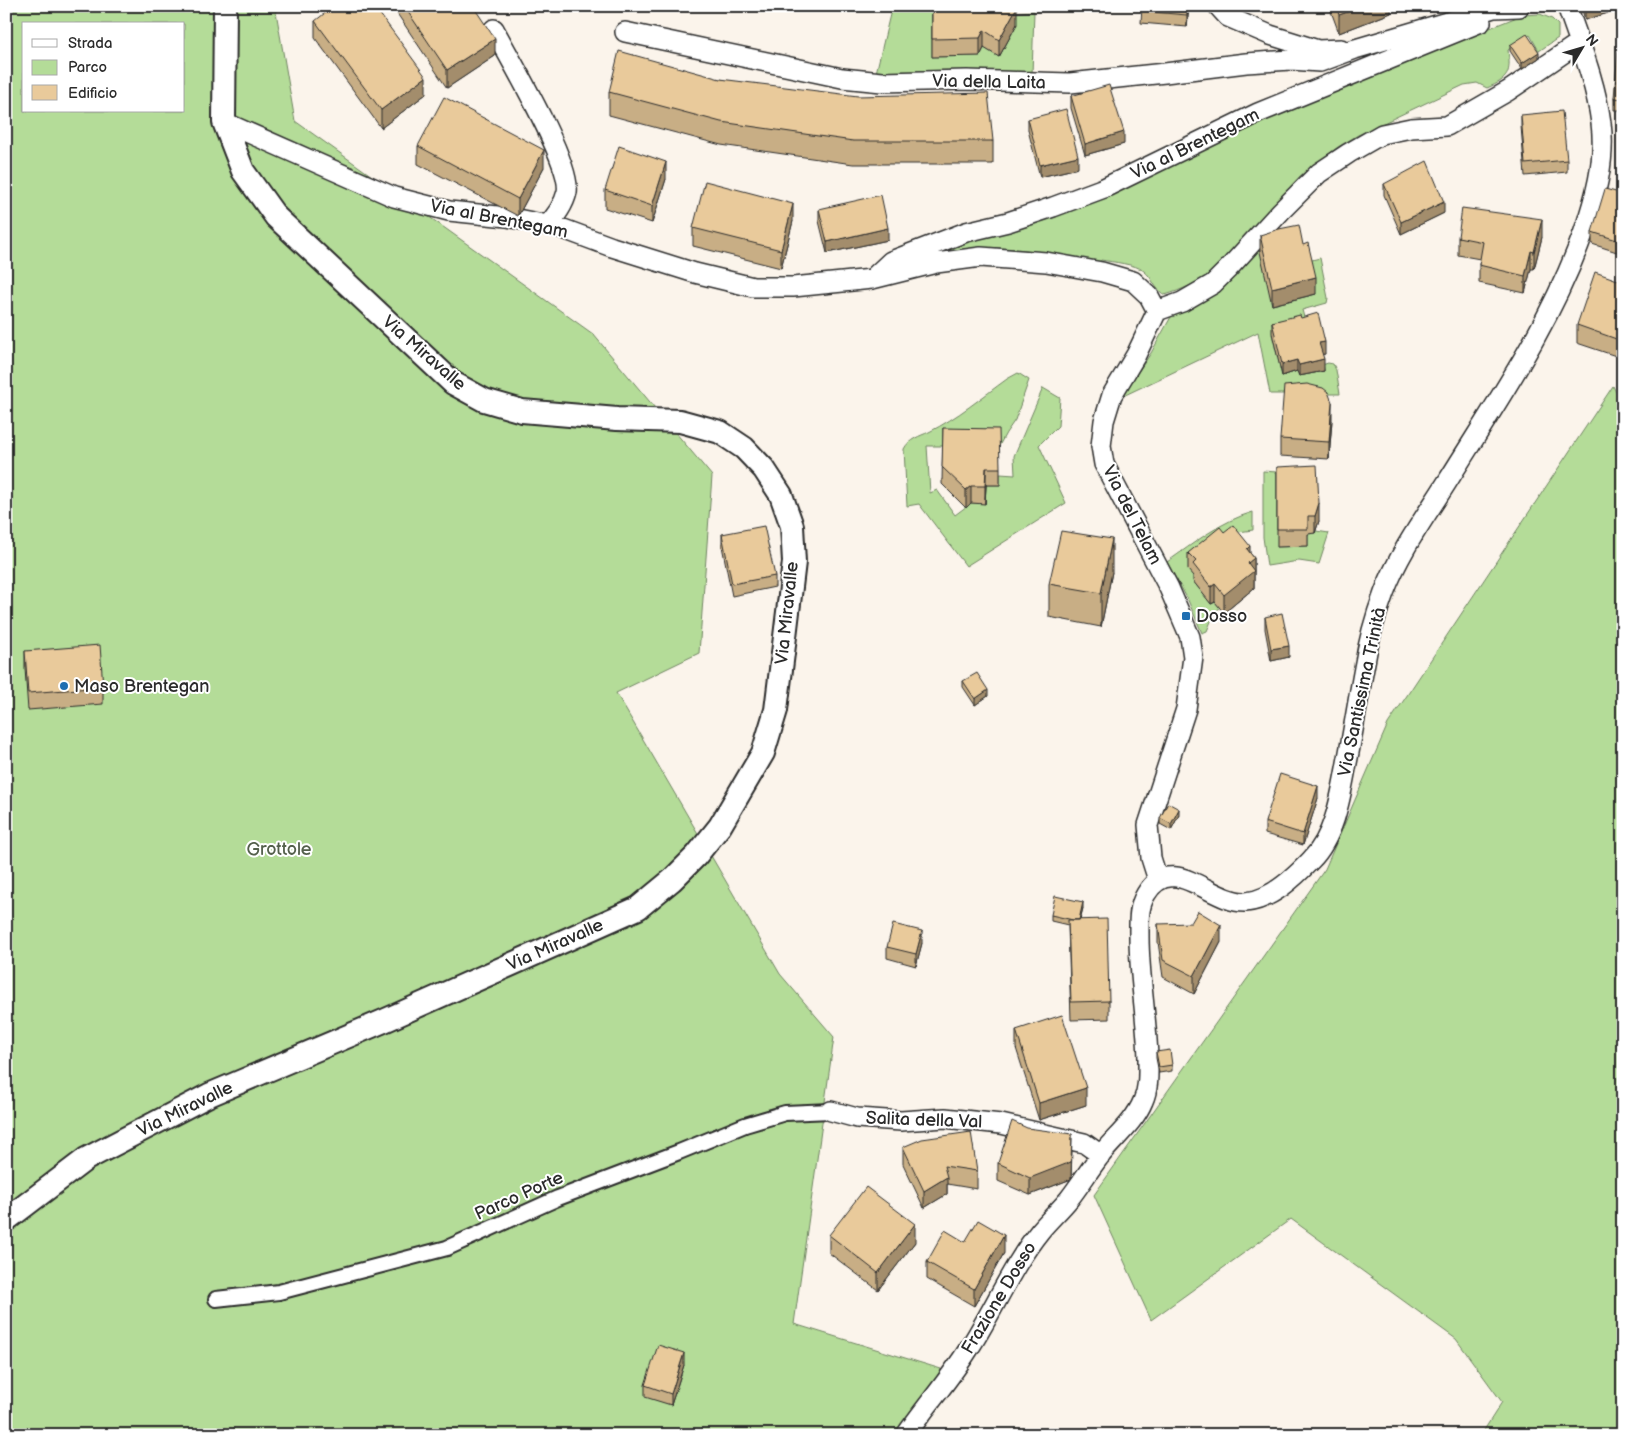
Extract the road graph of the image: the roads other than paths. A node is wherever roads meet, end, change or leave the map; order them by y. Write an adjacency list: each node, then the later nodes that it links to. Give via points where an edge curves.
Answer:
1 (225, 6): 9 (street, Via Miravalle)
2 (1218, 6): 8 (street, via 1228,17 1318,50)
3 (1519, 6): 8 (street, via 1494,8); 11 (street, Via al Brentegam, via 1258,113 1104,188 1053,208 966,232 891,261)
4 (1567, 6): 7 (street, Via Santissima Trinità)
5 (494, 29): 10 (street, via 562,165 567,191 561,208)
6 (624, 32): 8 (street, Via della Laita, via 842,78 882,82 1070,83 1246,62 1320,62)
7 (1580, 42): 12 (street, via 1508,91 1447,126 1382,134 1349,153 1320,173 1213,284 1182,302); 13 (street, Via Santissima Trinità, via 1602,126 1602,158 1587,223 1575,257 1533,342 1414,534 1385,590 1364,663 1341,794 1330,830 1316,856 1278,889 1260,899 1243,902 1216,894 1178,876)
8 (1356, 49)
9 (224, 122): 10 (street, Via al Brentegam, via 394,197 449,210); 16 (street, Via Miravalle, via 243,171 276,217 453,383 484,400 522,411 680,421 720,432 758,462 781,496 792,526 794,562 776,710 763,753 720,826 696,856 638,908 208,1095 86,1159)
10 (548, 225): 11 (street, Via al Brentegam, via 695,273 753,287 793,287)
11 (872, 279): 12 (street, Via al Brentegam, via 936,263 982,257 1046,262 1133,281 1149,296)
12 (1157, 311): 13 (street, Via del Telam, via 1112,395 1101,446 1104,464 1185,624 1193,657 1186,709 1148,825 1151,858)
13 (1158, 880): 15 (street, via 1144,896 1138,918 1147,1046 1148,1080 1144,1100 1120,1136)
14 (831, 1111): 15 (street, Salita della Val, via 857,1118 901,1122 945,1118 1001,1124 1084,1143); 17 (street, Parco Porte, via 785,1113 745,1125 558,1198 447,1248 279,1292)
15 (1098, 1160): 18 (street, Frazione Dosso, via 1023,1254 967,1352)
16 (6, 1220)
17 (216, 1299)
18 (906, 1435)

